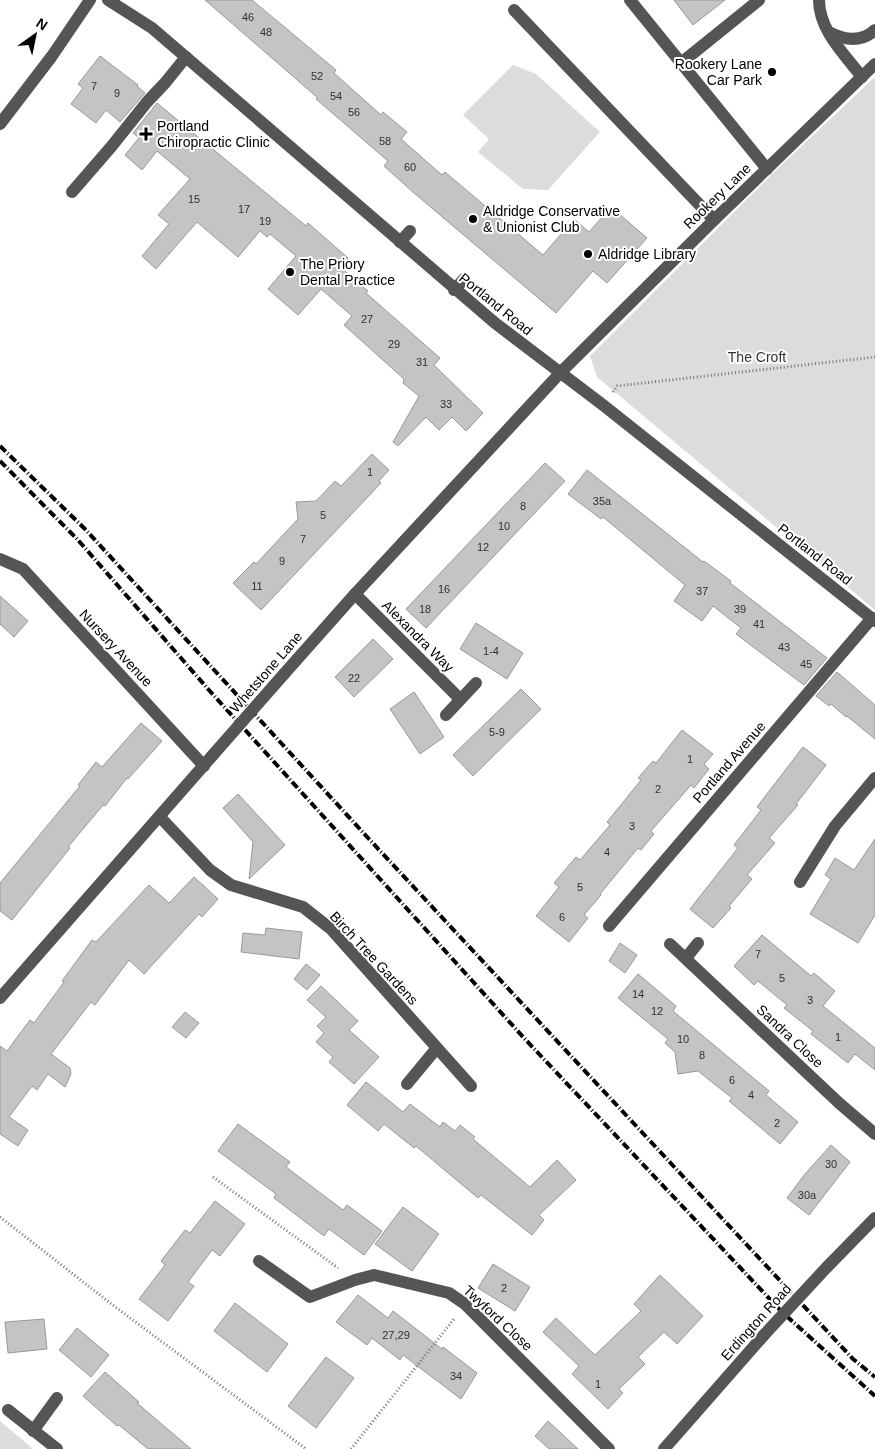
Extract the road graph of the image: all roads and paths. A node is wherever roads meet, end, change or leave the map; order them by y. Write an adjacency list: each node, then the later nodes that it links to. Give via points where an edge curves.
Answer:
1 (90, 0): 13 (street)
2 (108, 0): 9 (street, Portland Road, via 152,28)
3 (630, 0): 10 (street)
4 (758, 0): 10 (street)
5 (814, 0): 8 (street, via 818,20 837,36 861,38)
6 (819, 0): 12 (street, via 822,22)
7 (514, 10): 16 (street)
8 (875, 30)
9 (186, 57): 15 (street); 18 (street, Portland Road)
10 (681, 63): 14 (street)
11 (875, 64): 12 (street, Rookery Lane)
12 (862, 76): 14 (street, Rookery Lane)
13 (0, 124)
14 (767, 169): 16 (street, Rookery Lane)
15 (72, 192)
16 (714, 220): 22 (street, Rookery Lane)
17 (410, 232): 18 (street)
18 (400, 242): 20 (street, Portland Road)
19 (464, 278): 20 (street)
20 (454, 290): 22 (street, Portland Road)
21 (875, 357): 23 (path, via 617,386)
22 (561, 372): 23 (street, Portland Road); 25 (street, Whetstone Lane)
23 (603, 404): 26 (street, Portland Road)
24 (0, 559): 30 (street, Nursery Avenue, via 23,569)
25 (355, 594): 28 (street, Alexandra Way); 30 (street, Whetstone Lane, bridge)
26 (873, 619): 34 (street, Portland Avenue)
27 (476, 683): 28 (street)
28 (460, 699): 29 (street)
29 (446, 715)
30 (208, 761): 32 (street, Whetstone Lane)
31 (875, 778): 33 (street, via 835,826)
32 (160, 817): 38 (street, Whetstone Lane); 39 (street, Birch Tree Gardens, via 210,870 231,885 303,907 331,930)
33 (800, 882)
34 (608, 926)
35 (698, 943): 37 (street)
36 (670, 944): 37 (street, Sandra Close)
37 (686, 958): 42 (street, Sandra Close)
38 (0, 998)
39 (436, 1049): 40 (street); 41 (street, Birch Tree Gardens)
40 (407, 1084)
41 (471, 1086)
42 (875, 1134)
43 (213, 1177): 47 (path)
44 (0, 1217): 53 (path)
45 (875, 1218): 56 (street, Erdington Road, bridge, via 826,1267)
46 (259, 1261): 47 (street, Twyford Close, via 310,1297)
47 (354, 1280): 48 (street, Twyford Close, via 374,1275 449,1293)
48 (465, 1304): 54 (path); 55 (street, Twyford Close)
49 (58, 1398): 51 (street)
50 (8, 1410): 51 (street)
51 (33, 1432): 52 (street)
52 (57, 1449)
53 (306, 1449)
54 (351, 1449)
55 (609, 1449)
56 (664, 1449)

